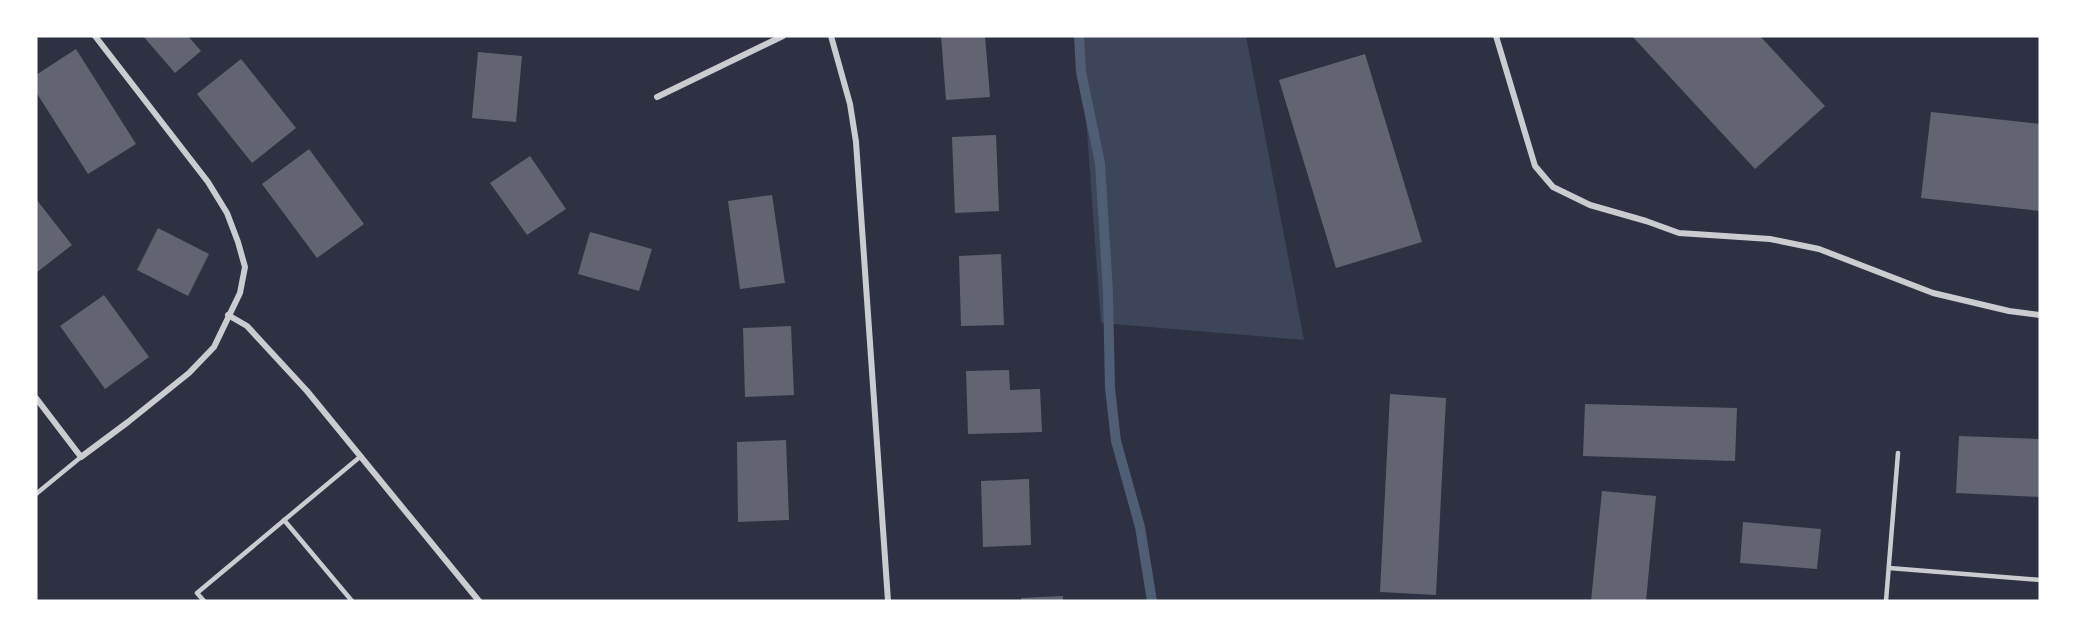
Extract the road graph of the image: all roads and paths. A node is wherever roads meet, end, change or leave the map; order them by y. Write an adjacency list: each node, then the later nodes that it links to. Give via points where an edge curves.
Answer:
1 (95, 36): 6 (street, via 208,182 227,213 245,267 240,293)
2 (783, 36): 5 (street)
3 (831, 36): 19 (street, via 856,142)
4 (1496, 36): 7 (street, via 1535,166 1553,188 1590,205 1679,233 1770,239 1819,249 1933,293)
5 (657, 97)
6 (228, 315): 10 (street, via 271,350); 11 (street, via 214,347 189,373)
7 (2040, 315)
8 (36, 398): 11 (street)
9 (1898, 453): 14 (lane)
10 (361, 456): 13 (lane); 18 (street)
11 (81, 457): 12 (lane)
12 (36, 494)
13 (284, 520): 16 (lane, via 197,593); 17 (lane)
14 (1889, 568): 15 (lane); 20 (lane)
15 (2040, 580)
16 (204, 601)
17 (352, 601)
18 (479, 601)
19 (888, 601)
20 (1886, 601)

